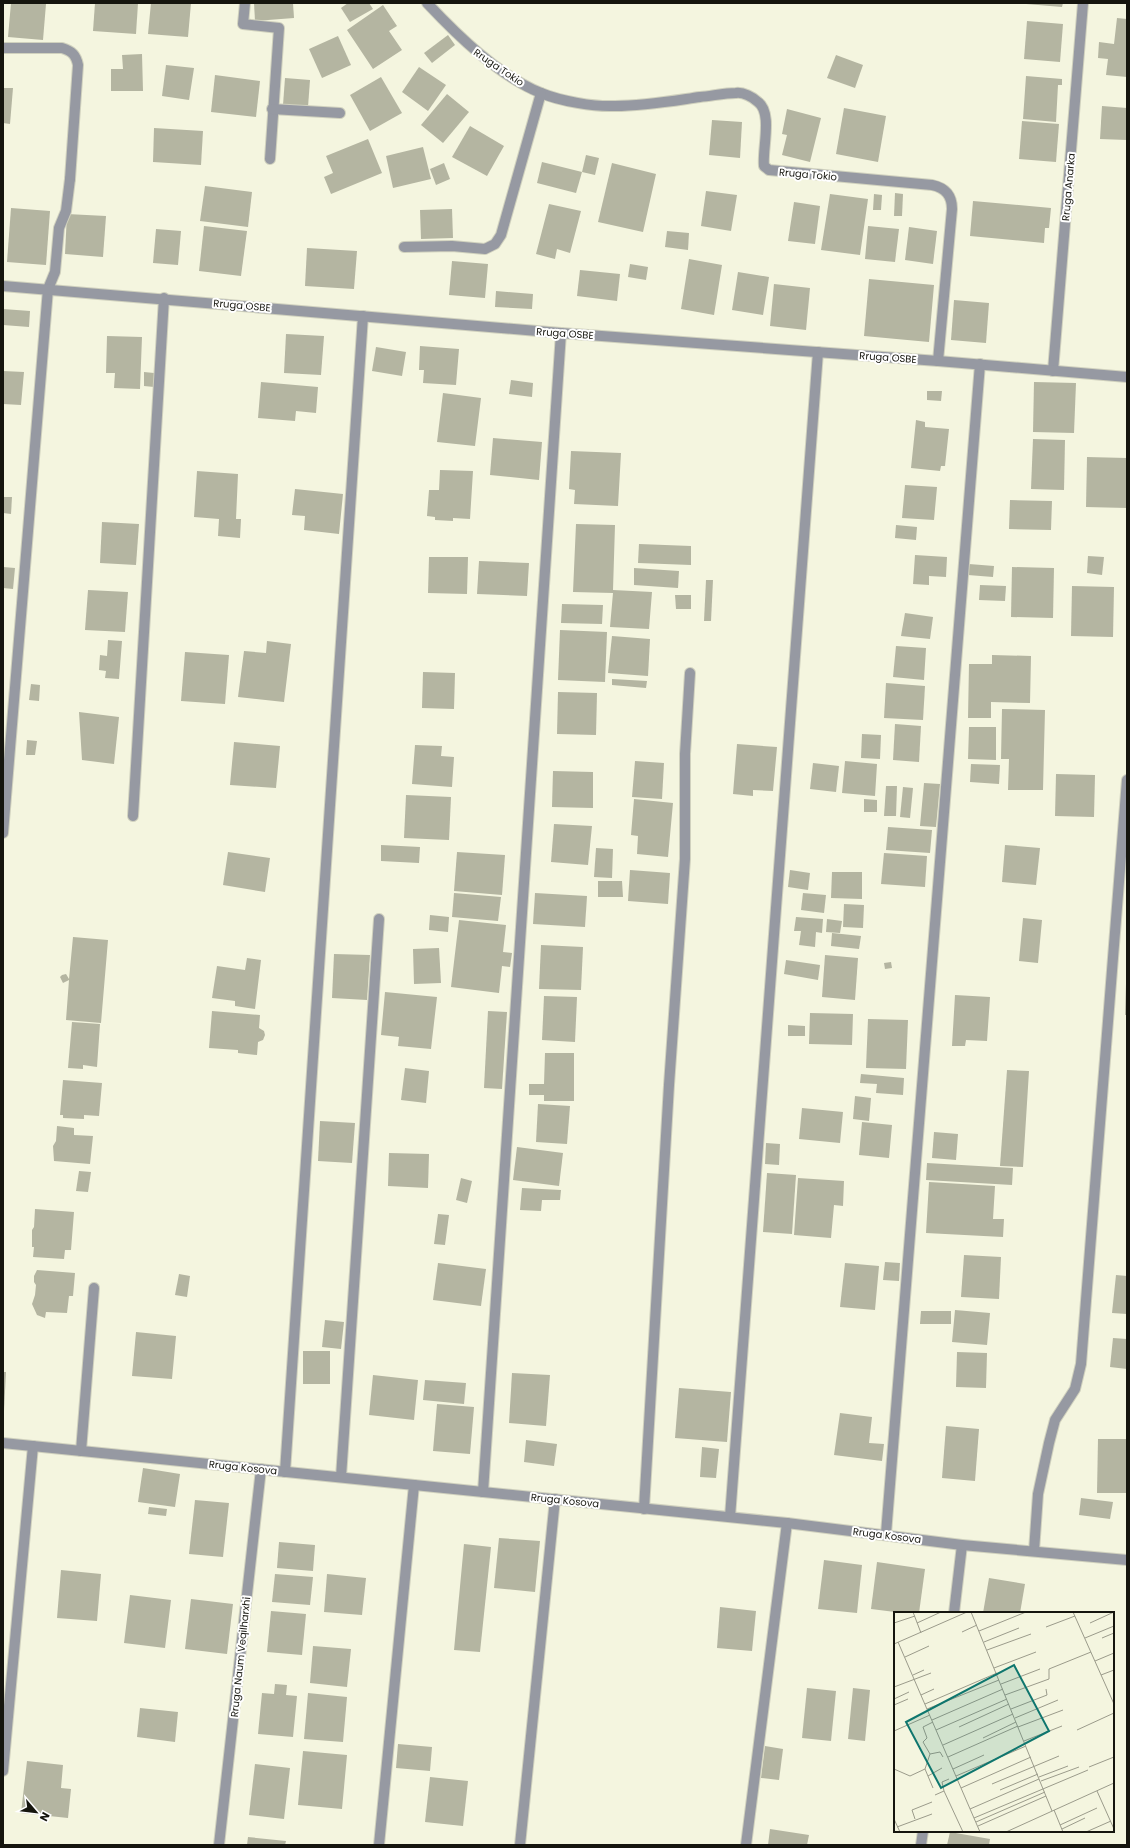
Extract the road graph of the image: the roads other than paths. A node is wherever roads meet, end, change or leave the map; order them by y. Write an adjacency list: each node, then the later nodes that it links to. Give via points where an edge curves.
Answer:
1 (245, 3): 6 (street, via 243,24 279,28)
2 (427, 3): 5 (street, Rruga Tokio, via 469,46 520,82)
3 (1083, 3): 18 (street, Rruga Anarka)
4 (3, 48): 11 (street, via 62,48 71,51 78,65 66,211 59,228 55,272)
5 (541, 93): 9 (street, via 501,235 495,244 485,249 452,246); 16 (street, Rruga Tokio, via 576,102 613,107 738,92 759,102 765,111 763,159 764,166 769,170 932,185 945,190 950,196 952,210)
6 (272, 109): 7 (street); 8 (street)
7 (340, 113)
8 (270, 159)
9 (404, 247)
10 (3, 286): 11 (street, Rruga OSBE)
11 (48, 289): 12 (street, Rruga OSBE); 23 (street)
12 (164, 298): 13 (street, Rruga OSBE); 22 (street)
13 (363, 316): 14 (street, Rruga OSBE); 30 (street)
14 (561, 333): 15 (street, Rruga OSBE); 33 (street)
15 (818, 352): 16 (street, Rruga OSBE); 36 (street)
16 (938, 361): 17 (street, Rruga OSBE)
17 (980, 364): 18 (street, Rruga OSBE); 38 (street)
18 (1053, 371): 19 (street, Rruga OSBE)
19 (1127, 377)
20 (690, 673): 35 (street, via 685,754 685,859)
21 (1127, 780): 40 (street, via 1081,1364 1075,1389 1055,1420 1049,1443 1038,1494)
22 (133, 816)
23 (3, 833)
24 (379, 919): 31 (street)
25 (94, 1288): 28 (street)
26 (3, 1443): 27 (street, Rruga Kosova)
27 (33, 1446): 28 (street, Rruga Kosova); 43 (street)
28 (81, 1451): 29 (street, Rruga Kosova)
29 (261, 1469): 30 (street, Rruga Kosova); 45 (street, Rruga Naum Veqilharxhi)
30 (285, 1472): 31 (street, Rruga Kosova)
31 (342, 1477): 32 (street, Rruga Kosova)
32 (414, 1486): 33 (street, Rruga Kosova); 46 (street)
33 (483, 1492): 34 (street, Rruga Kosova)
34 (555, 1499): 35 (street, Rruga Kosova); 47 (street)
35 (644, 1509): 36 (street, Rruga Kosova)
36 (730, 1517): 37 (street, Rruga Kosova)
37 (787, 1523): 38 (street, Rruga Kosova); 48 (street)
38 (886, 1534): 39 (street, Rruga Kosova)
39 (962, 1544): 40 (street, Rruga Kosova); 42 (street)
40 (1034, 1551): 41 (street, Rruga Kosova)
41 (1127, 1560)
42 (954, 1612)
43 (3, 1771)
44 (923, 1832): 49 (street)
45 (219, 1845)
46 (379, 1845)
47 (520, 1845)
48 (746, 1845)
49 (921, 1845)

